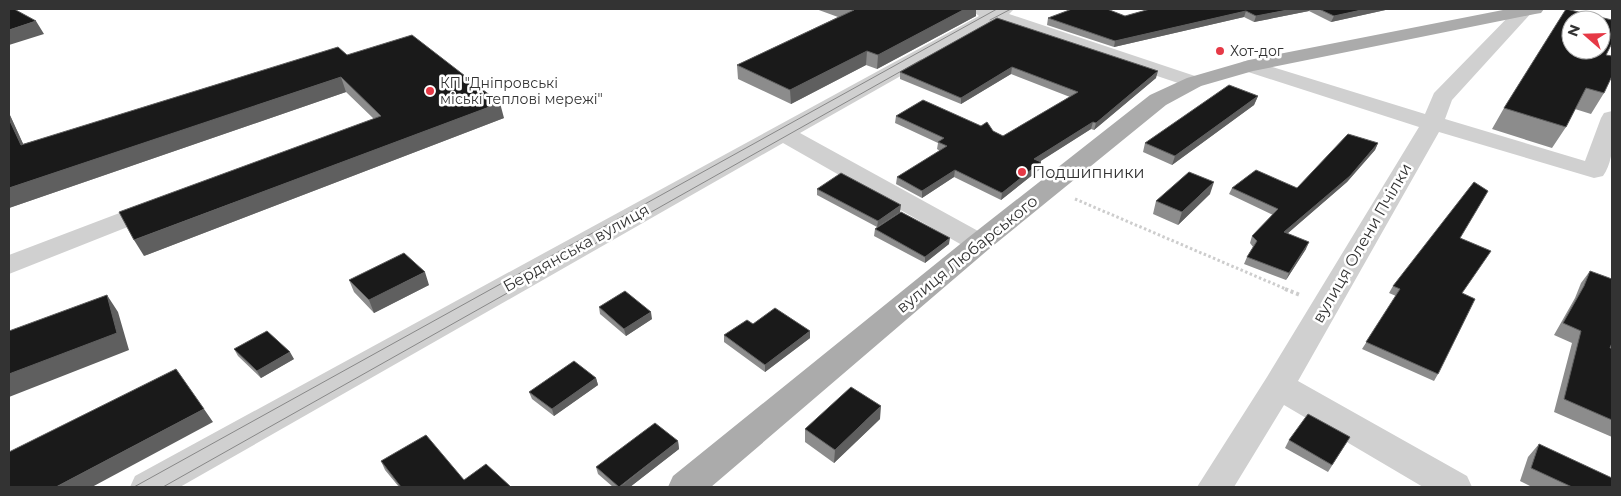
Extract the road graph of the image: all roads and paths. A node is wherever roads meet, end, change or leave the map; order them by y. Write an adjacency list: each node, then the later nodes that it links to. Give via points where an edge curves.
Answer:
1 (1530, 10): 3 (main road, вулиця Любарського); 6 (street, вулиця Олени Пчілки, via 1442,98)
2 (991, 11): 4 (street); 7 (street, Бердянська вулиця)
3 (1249, 66): 4 (main road, вулиця Любарського); 6 (street)
4 (1194, 82): 8 (main road, вулиця Любарського, via 1144,110)
5 (1612, 118): 6 (street, via 1594,171 1448,126)
6 (1432, 124): 12 (street, вулиця Олени Пчілки)
7 (782, 132): 10 (street); 14 (street, Бердянська вулиця)
8 (1049, 187): 10 (main road, вулиця Любарського); 12 (path)
9 (186, 196): 11 (street)
10 (979, 243): 15 (main road, вулиця Любарського)
11 (9, 265)
12 (1325, 306): 13 (street, вулиця Олени Пчілки)
13 (1278, 386): 16 (street, вулиця Олени Пчілки); 17 (street)
14 (148, 487)
15 (686, 487)
16 (1215, 487)
17 (1454, 487)

